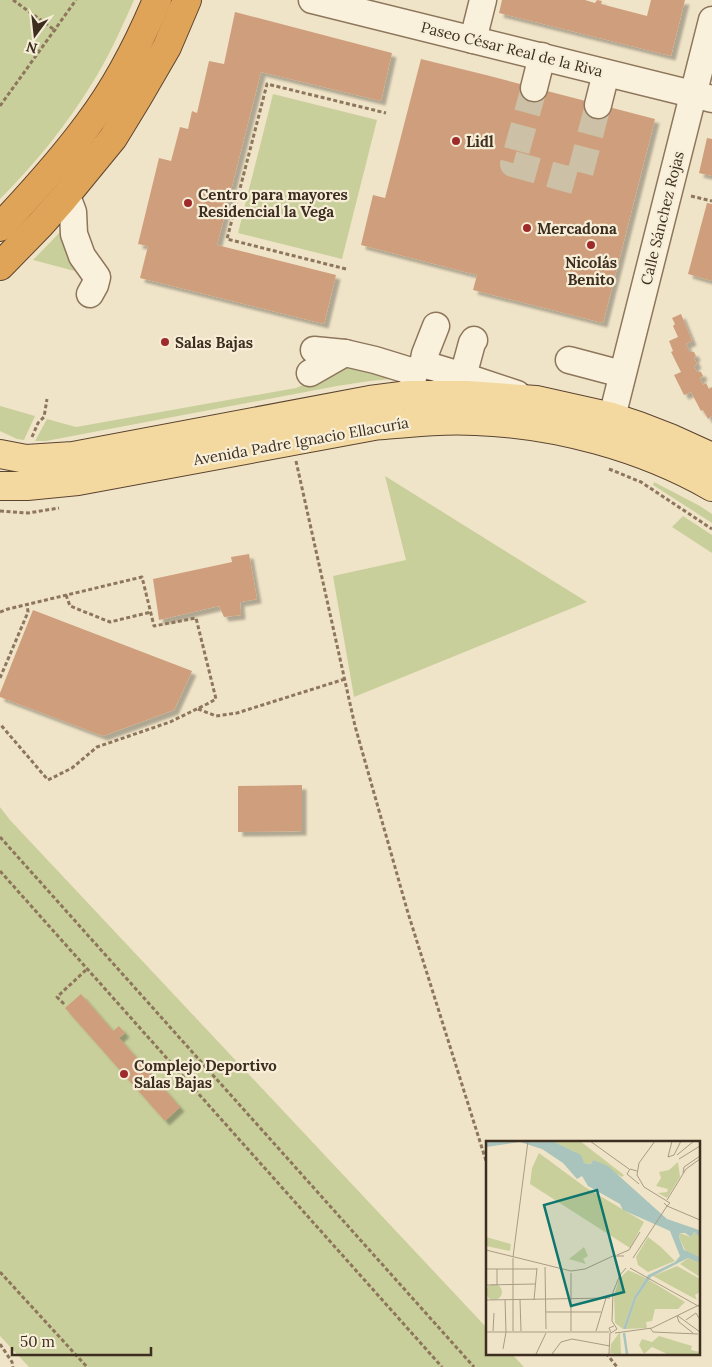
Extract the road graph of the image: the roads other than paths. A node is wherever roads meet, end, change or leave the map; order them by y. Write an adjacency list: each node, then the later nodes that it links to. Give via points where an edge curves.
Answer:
1 (157, 0): 13 (highway, via 143,34 90,122 54,168)
2 (187, 0): 12 (highway, via 167,46 113,138)
3 (312, 0): 6 (street, Paseo César Real de la Riva)
4 (483, 0): 6 (street)
5 (712, 20): 10 (street, Calle Sánchez Rojas)
6 (473, 40): 7 (street, Paseo César Real de la Riva)
7 (542, 56): 8 (street, Paseo César Real de la Riva); 9 (street)
8 (606, 73): 10 (street, Paseo César Real de la Riva); 11 (street)
9 (534, 88)
10 (703, 97): 20 (street, Calle Sánchez Rojas)
11 (598, 105)
12 (63, 199): 14 (highway); 15 (street, via 73,212 74,234 82,256 97,277)
13 (0, 227)
14 (0, 266)
15 (90, 294)
16 (436, 326): 22 (street)
17 (474, 340): 21 (street)
18 (569, 360): 20 (street)
19 (312, 361): 22 (street, via 345,353 376,360)
20 (622, 374): 24 (street, Calle Sánchez Rojas)
21 (463, 376): 22 (street, Avenida Padre Ignacio Ellacuría); 23 (street, Avenida Padre Ignacio Ellacuría)
22 (415, 377): 23 (main road, Avenida Padre Ignacio Ellacuría, via 475,395); 25 (main road, Avenida Padre Ignacio Ellacuría, via 370,400 73,456 26,460)
23 (536, 400): 24 (main road, Avenida Padre Ignacio Ellacuría)
24 (612, 417): 26 (main road, Avenida Padre Ignacio Ellacuría)
25 (0, 454)
26 (712, 457)
27 (0, 486): 28 (main road, Avenida Padre Ignacio Ellacuría, via 78,481 374,426 462,420 502,422 605,442)
28 (712, 486)

